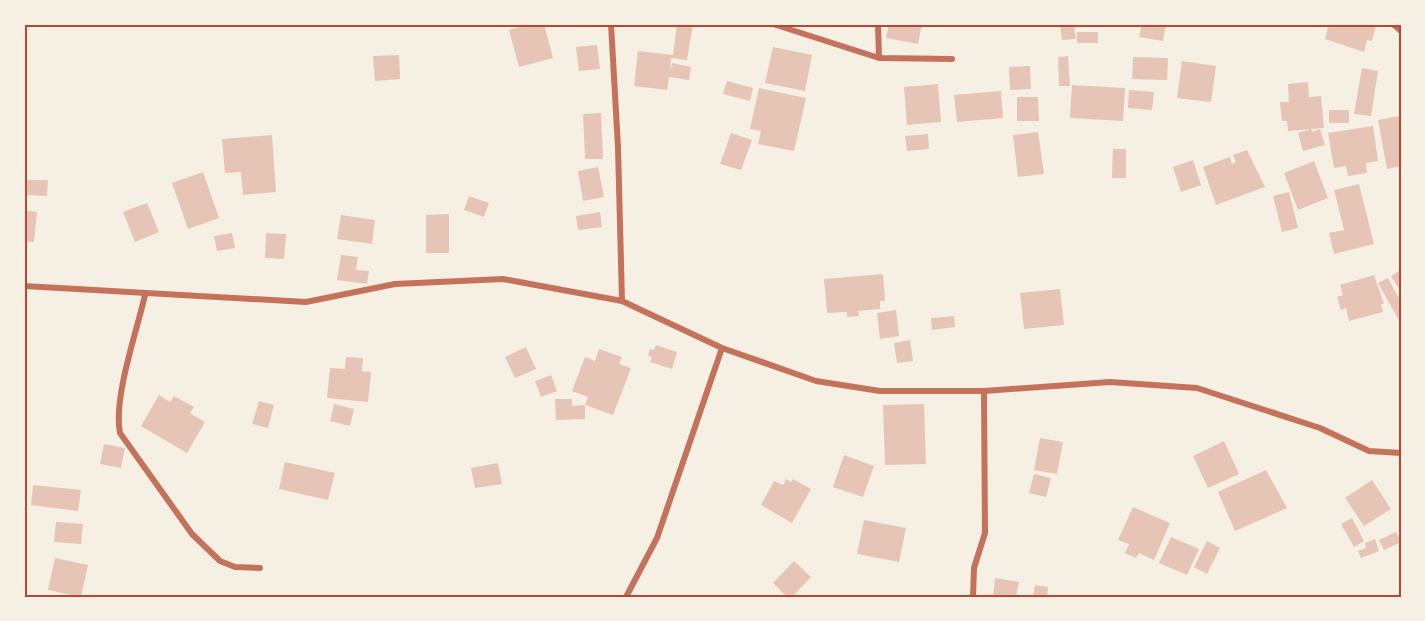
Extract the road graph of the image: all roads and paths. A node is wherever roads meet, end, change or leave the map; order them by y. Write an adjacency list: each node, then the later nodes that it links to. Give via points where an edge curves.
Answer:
1 (610, 24): 10 (street)
2 (773, 24): 6 (street)
3 (878, 24): 6 (street)
4 (1393, 24): 5 (street)
5 (1401, 31)
6 (879, 58): 7 (street)
7 (952, 59)
8 (24, 286): 9 (street)
9 (146, 295): 10 (street, via 306,302 395,284 503,279); 14 (street, via 121,398 120,433 192,534 220,561 235,567)
10 (622, 301): 11 (street)
11 (722, 348): 12 (street, via 816,381 880,391); 15 (street, via 657,538)
12 (984, 391): 13 (street, via 1110,382 1197,388 1320,428 1370,451); 16 (street, via 985,533 974,568)
13 (1401, 453)
14 (260, 568)
15 (626, 597)
16 (973, 597)

